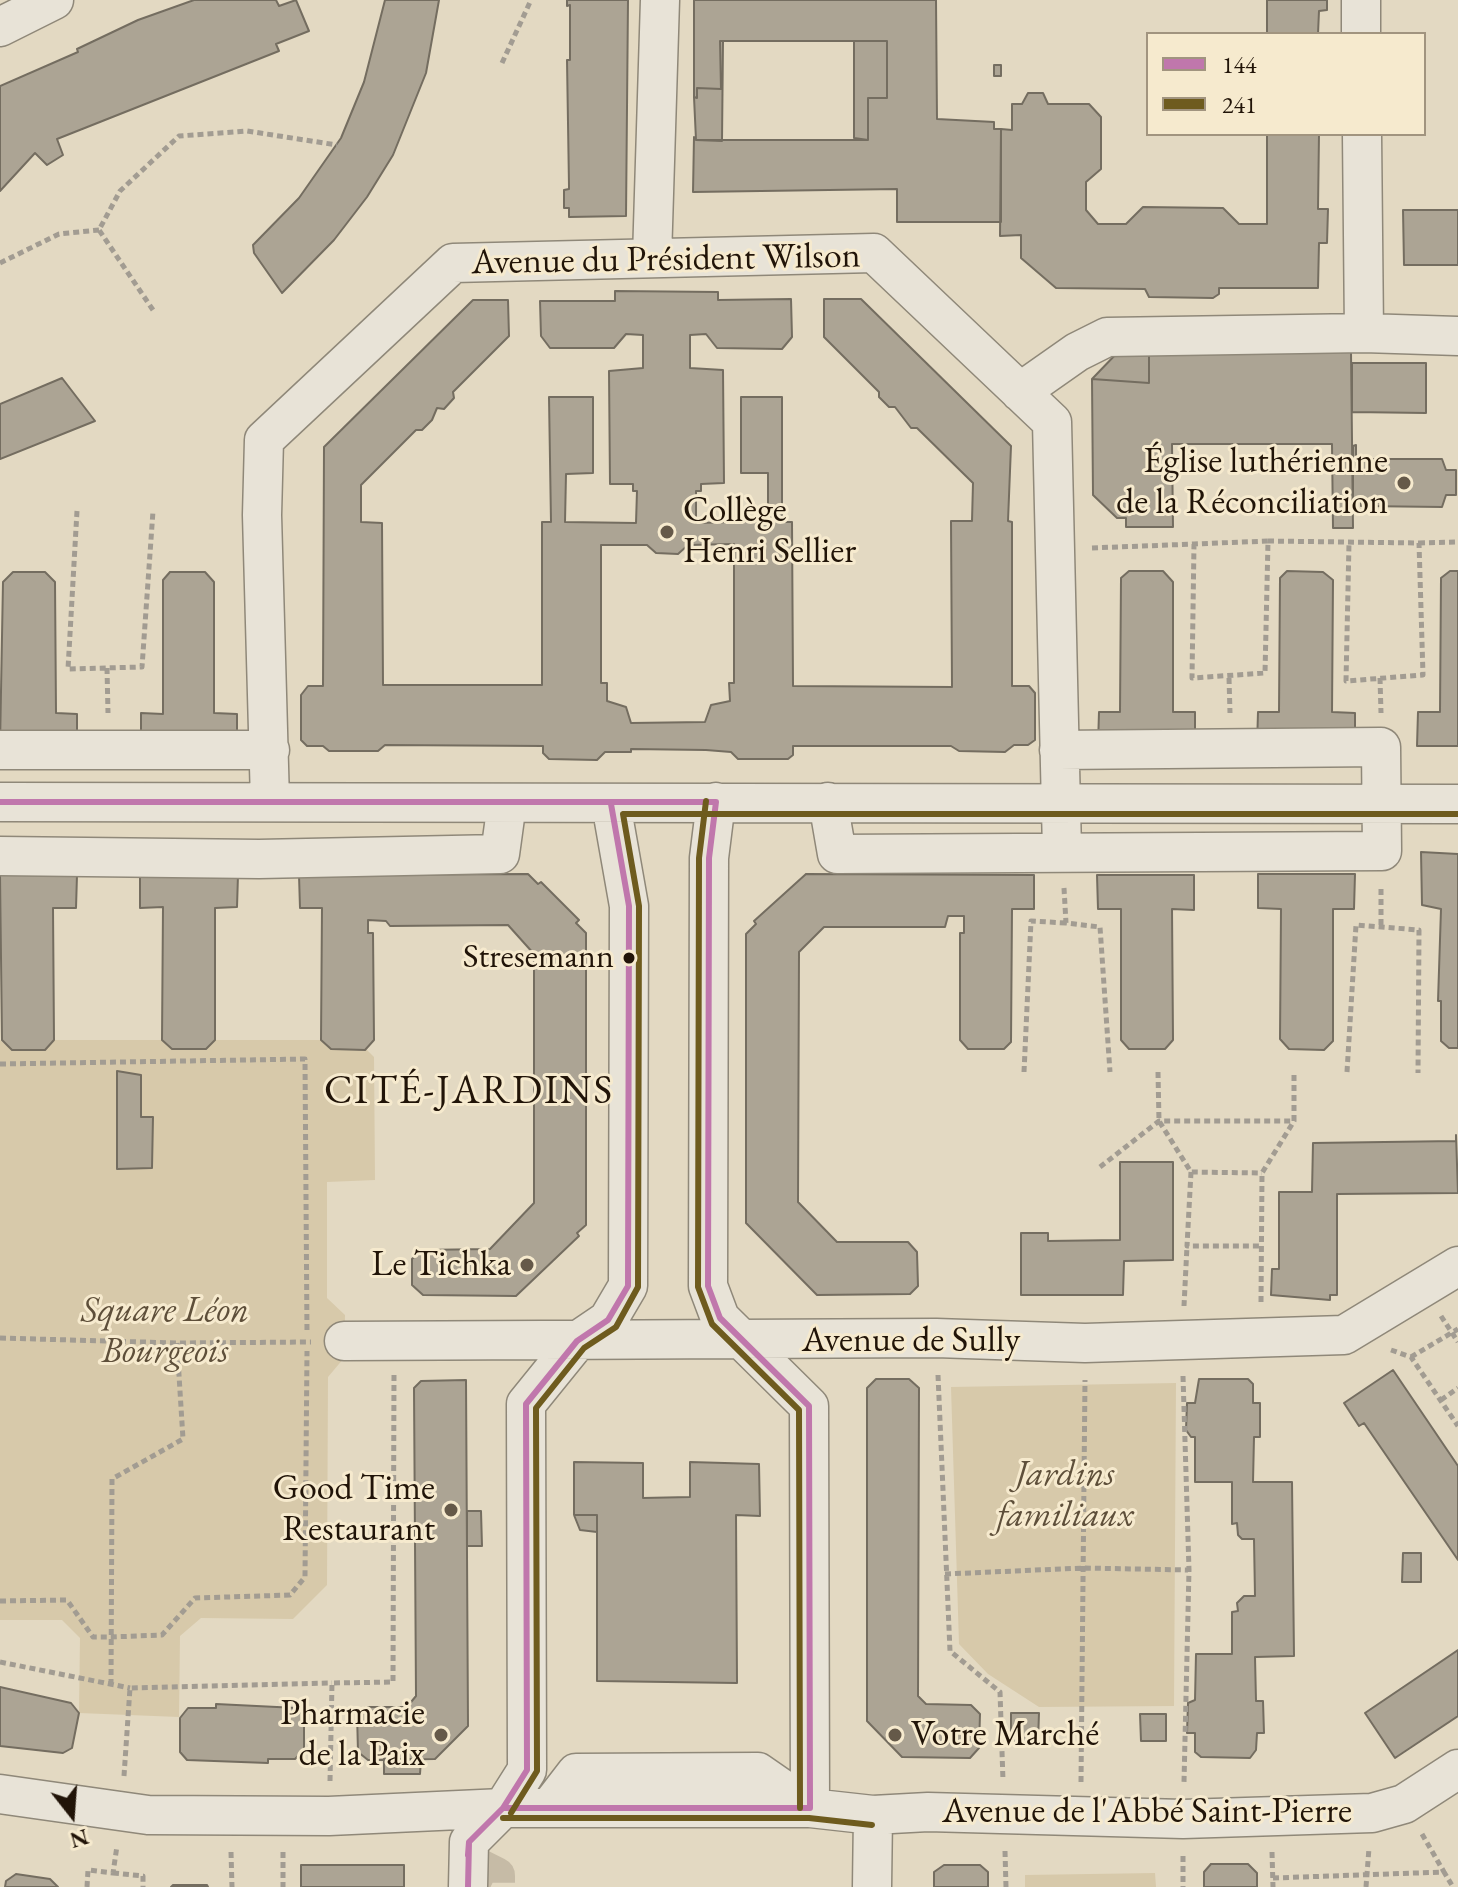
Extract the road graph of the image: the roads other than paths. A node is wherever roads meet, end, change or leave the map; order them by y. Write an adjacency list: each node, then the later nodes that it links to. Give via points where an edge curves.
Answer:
1 (54, 0): 4 (street)
2 (660, 0): 7 (street)
3 (1361, 0): 5 (street)
4 (0, 27)
5 (1361, 32)
6 (1362, 136): 8 (street)
7 (652, 258): 10 (street, Avenue du Président Wilson, via 874,253); 12 (street, Avenue du Président Wilson, via 453,263 264,440)
8 (1364, 333): 9 (street); 10 (street, via 1107,337)
9 (1458, 336)
10 (1020, 392): 13 (street, Avenue du Président Wilson, via 1052,422)
11 (0, 750): 12 (street)
12 (270, 750): 16 (street, Avenue du Président Wilson)
13 (1059, 750): 14 (street); 20 (street, Avenue du Président Wilson)
14 (1230, 750): 21 (street, via 1381,747); 23 (street)
15 (0, 802): 16 (street)
16 (270, 802): 19 (street)
17 (716, 802): 18 (street); 22 (street); 31 (street, via 709,858 708,1286 720,1318)
18 (828, 802): 20 (street); 25 (street, via 837,854)
19 (507, 803): 22 (street); 27 (street, via 500,854 259,859)
20 (1060, 803): 23 (street); 25 (street, Avenue du Président Wilson)
21 (1382, 803): 23 (street); 24 (street); 26 (street, via 1382,851)
22 (611, 804): 30 (street, via 629,906 628,1286 608,1320)
23 (1231, 804): 26 (street)
24 (1458, 804)
25 (1062, 851): 26 (street)
26 (1231, 851)
27 (0, 856)
28 (1458, 1266): 31 (street, Avenue de Sully, via 1344,1335 1085,1343 936,1338)
29 (344, 1341): 30 (street, Avenue de Sully)
30 (577, 1341): 31 (street, Avenue de Sully); 34 (street, via 526,1404 527,1770)
31 (744, 1341): 35 (street, via 809,1406)
32 (1458, 1769): 36 (street, Avenue de l'Abbé Saint-Pierre, via 1404,1804 1372,1813 1183,1819)
33 (0, 1794): 34 (street, Avenue de l'Abbé Saint-Pierre, via 148,1815 329,1816)
34 (503, 1808): 35 (street, Avenue de l'Abbé Saint-Pierre); 38 (street, via 469,1842)
35 (810, 1808): 36 (street, Avenue de l'Abbé Saint-Pierre)
36 (873, 1815): 37 (street)
37 (872, 1884)
38 (468, 1887)

